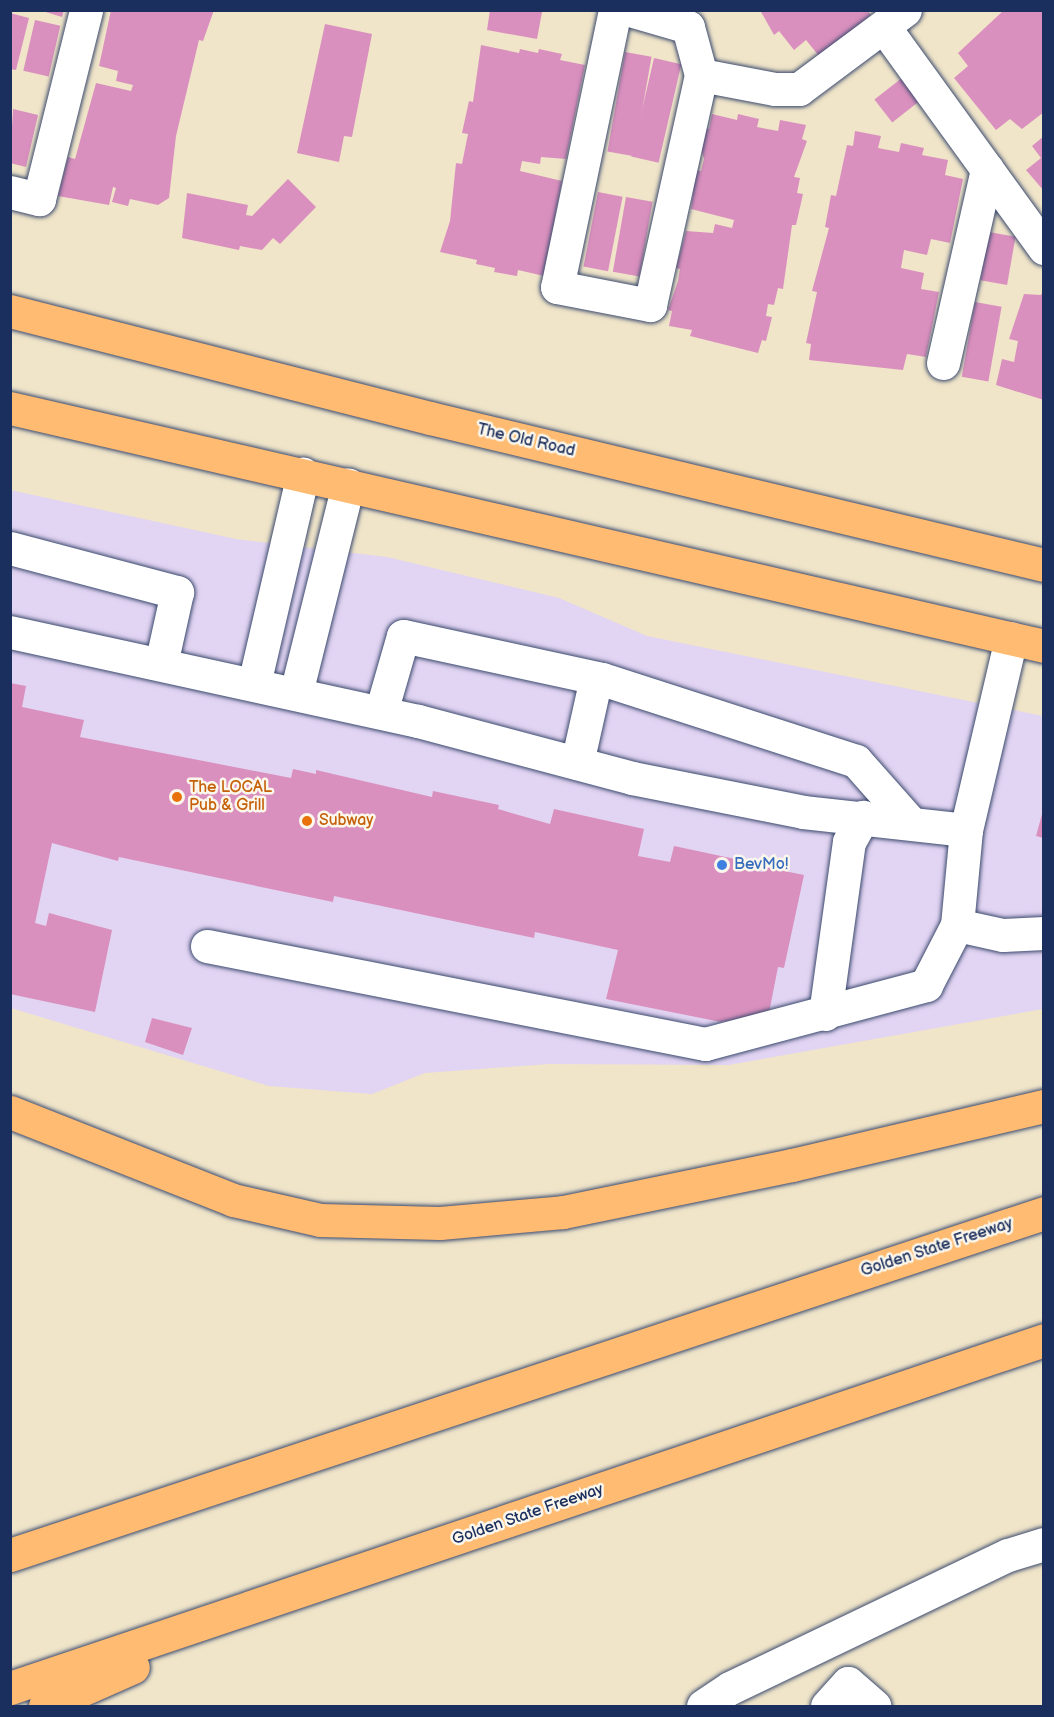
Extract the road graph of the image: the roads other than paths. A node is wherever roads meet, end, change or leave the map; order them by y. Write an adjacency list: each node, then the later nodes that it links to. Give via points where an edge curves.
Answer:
1 (86, 10): 7 (lane, via 39,199)
2 (615, 10): 5 (lane, via 557,287 650,305)
3 (630, 10): 5 (lane, via 688,27)
4 (894, 19): 5 (lane, via 799,89 775,89); 6 (lane)
5 (701, 75)
6 (987, 170): 8 (lane); 10 (lane)
7 (10, 192)
8 (1044, 248)
9 (10, 311): 15 (main road, The Old Road, via 430,418)
10 (943, 363)
11 (10, 408): 12 (main road)
12 (303, 474): 13 (main road); 21 (lane)
13 (348, 484): 17 (main road); 22 (lane)
14 (10, 548): 19 (lane, via 177,592)
15 (1044, 565)
16 (10, 632): 19 (lane)
17 (1011, 638): 18 (main road); 27 (lane)
18 (1044, 646)
19 (161, 664): 21 (lane)
20 (596, 678): 23 (lane, via 403,636); 24 (lane); 26 (lane, via 856,761)
21 (254, 684): 22 (lane)
22 (296, 693): 23 (lane)
23 (381, 712): 24 (lane)
24 (577, 763): 25 (lane, via 803,812)
25 (862, 817): 26 (lane); 31 (lane, via 849,842)
26 (910, 822): 27 (lane)
27 (966, 831): 28 (lane)
28 (957, 925): 29 (lane, via 1003,935); 31 (lane, via 926,985)
29 (1044, 933)
30 (207, 945): 31 (lane, via 705,1044)
31 (825, 1014)
32 (1044, 1106): 33 (main road, via 792,1165 563,1212 440,1223 320,1220 233,1200)
33 (10, 1112)
34 (1044, 1214): 37 (main road, Golden State Freeway)
35 (1044, 1340): 38 (main road, Golden State Freeway)
36 (1044, 1544): 41 (lane, via 1008,1555 730,1688)
37 (10, 1555)
38 (298, 1593): 39 (main road, Golden State Freeway); 40 (main road)
39 (10, 1688)
40 (45, 1707)
41 (702, 1707)
42 (827, 1707): 43 (lane, via 848,1683)
43 (874, 1707)

